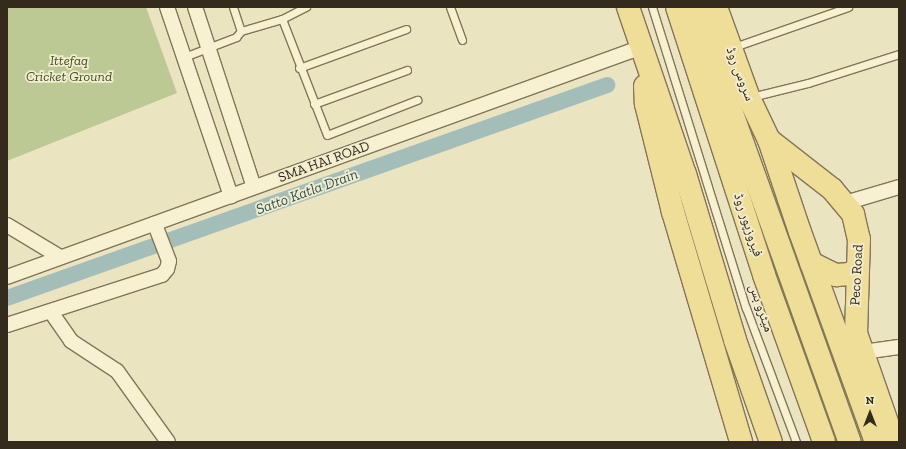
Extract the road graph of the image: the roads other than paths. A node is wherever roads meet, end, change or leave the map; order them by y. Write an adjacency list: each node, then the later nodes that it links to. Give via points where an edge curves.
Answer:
1 (167, 7): 20 (street)
2 (195, 7): 16 (street)
3 (233, 7): 14 (lane)
4 (306, 7): 12 (lane)
5 (450, 7): 15 (lane)
6 (628, 7): 17 (main road)
7 (652, 7): 47 (lane, میٹرو بس, via 746,308)
8 (677, 7): 23 (main road, فیروزپور روڈ)
9 (694, 7): 23 (main road)
10 (716, 7): 18 (main road, سروس روڈ)
11 (848, 7): 18 (lane)
12 (282, 19): 14 (lane); 21 (lane)
13 (406, 29): 21 (lane)
14 (241, 31): 16 (lane, via 236,37)
15 (462, 40)
16 (209, 45): 20 (lane); 29 (street)
17 (642, 47): 29 (street, SMA HAI ROAD); 45 (main road, via 646,104 671,204); 46 (main road, via 685,174 735,340)
18 (730, 49): 24 (main road, سروس روڈ)
19 (899, 54): 24 (lane, via 808,84)
20 (184, 57): 31 (street)
21 (299, 68): 26 (lane)
22 (407, 70): 26 (lane)
23 (715, 95): 48 (main road, فیروزپور روڈ); 49 (main road)
24 (749, 98): 27 (main road, سروس روڈ)
25 (417, 100): 26 (lane, via 326,136)
26 (314, 104)
27 (769, 140): 28 (main road, Peco Road); 33 (main road, سروس روڈ)
28 (825, 183): 32 (main road, Peco Road); 33 (main road, via 813,184 802,189)
29 (254, 187): 31 (street, SMA HAI ROAD)
30 (899, 187): 32 (street)
31 (231, 196): 35 (street, SMA HAI ROAD)
32 (845, 203): 38 (main road, Peco Road, via 857,226)
33 (792, 208): 37 (main road, سروس روڈ)
34 (7, 225): 36 (street)
35 (156, 228): 36 (street, SMA HAI ROAD); 40 (street, via 169,261 162,275)
36 (60, 257): 39 (street, SMA HAI ROAD)
37 (811, 263): 38 (main road, via 836,275 850,274); 50 (main road, سروس روڈ)
38 (858, 268): 43 (main road, Peco Road, via 855,320)
39 (7, 277)
40 (51, 312): 41 (street); 44 (street, via 71,341 117,371)
41 (7, 325)
42 (899, 347): 43 (street)
43 (863, 352): 51 (main road, Peco Road)
44 (168, 442)
45 (742, 442)
46 (771, 442)
47 (796, 442)
48 (824, 442)
49 (850, 442)
50 (876, 442)
51 (894, 442)

